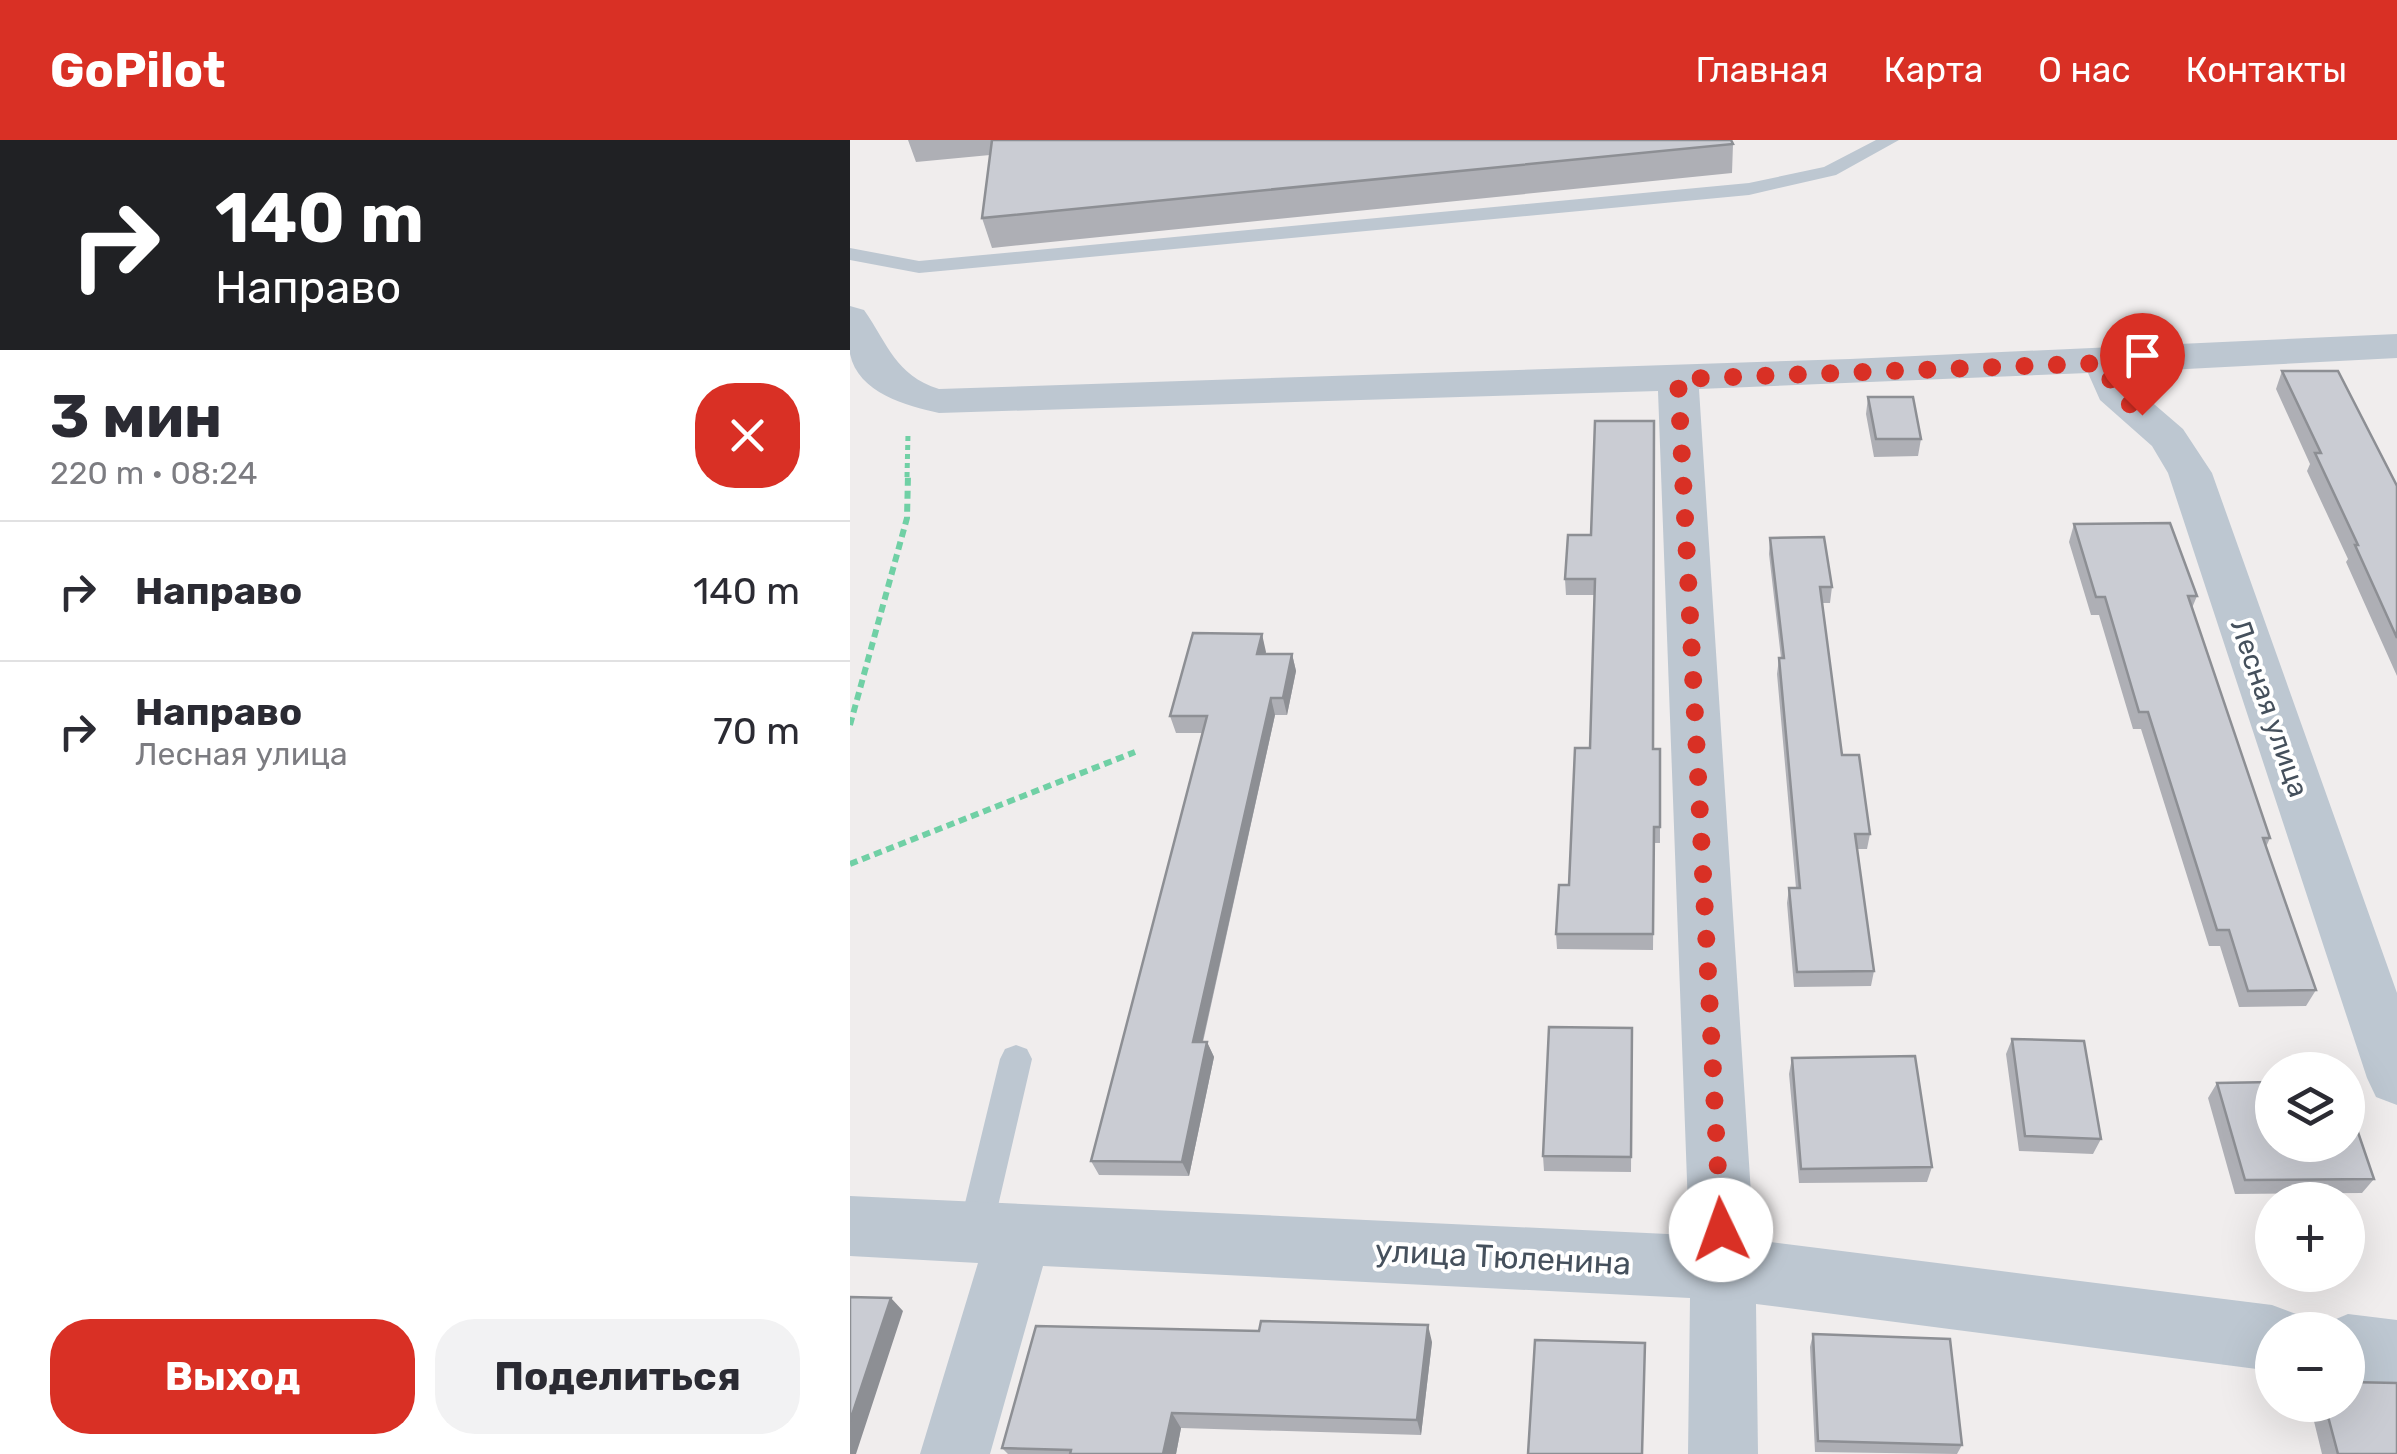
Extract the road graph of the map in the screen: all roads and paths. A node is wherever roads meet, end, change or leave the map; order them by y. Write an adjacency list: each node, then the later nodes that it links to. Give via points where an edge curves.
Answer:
1 (1890, 140): 2 (lane, via 1830,170 1749,189 919,267)
2 (850, 254)
3 (850, 318): 7 (street)
4 (2397, 346): 5 (street)
5 (2104, 363): 6 (street); 12 (street, Лесная улица, via 2115,391 2168,438 2190,473)
6 (1678, 379): 7 (street, via 939,400); 15 (street)
7 (892, 383): 8 (path, via 907,518)
8 (850, 725)
9 (1135, 752): 10 (path)
10 (850, 864)
11 (1016, 1059): 14 (lane)
12 (2397, 1078)
13 (850, 1226): 14 (street, улица Тюленина)
14 (997, 1233): 15 (street, улица Тюленина); 19 (street)
15 (1723, 1268): 16 (street, улица Тюленина); 20 (street)
16 (2255, 1336)
17 (2365, 1350): 18 (street)
18 (2397, 1354)
19 (955, 1454)
20 (1723, 1454)

